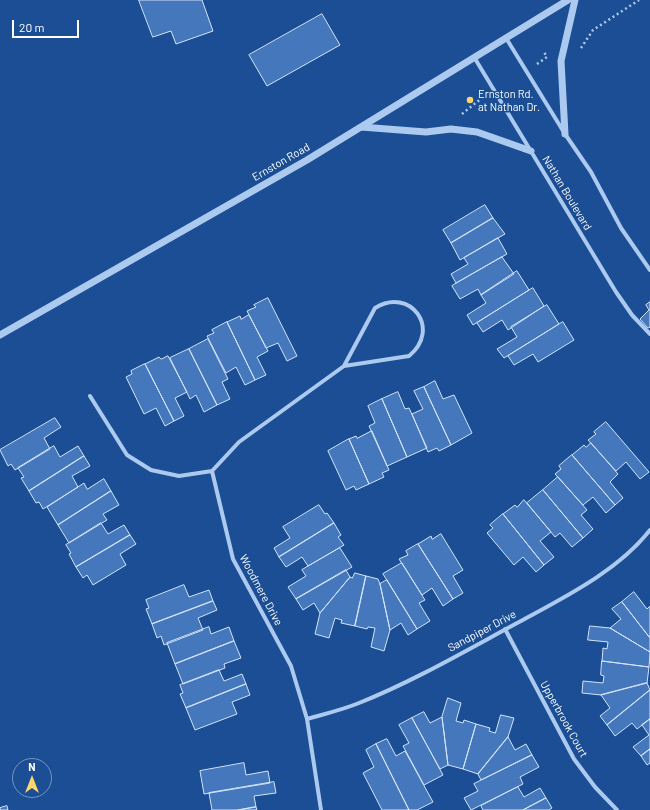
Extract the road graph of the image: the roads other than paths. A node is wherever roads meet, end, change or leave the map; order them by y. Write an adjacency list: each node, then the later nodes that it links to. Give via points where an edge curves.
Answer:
1 (568, 0): 3 (street, Ernston Road)
2 (575, 0): 6 (street, via 561,61)
3 (506, 38): 4 (street, Ernston Road); 6 (street)
4 (474, 57): 5 (street, Ernston Road); 7 (street, Nathan Boulevard)
5 (361, 127): 7 (street, via 426,132 477,132); 10 (street, Ernston Road)
6 (565, 134): 8 (street)
7 (531, 151): 9 (street, Nathan Boulevard, via 616,292 632,315)
8 (650, 270)
9 (650, 334)
10 (0, 335)
11 (344, 366): 11 (street, via 409,356 419,345 423,332 418,313 402,302 392,301 375,308); 13 (street, via 239,442)
12 (90, 396): 13 (street, via 127,454 151,470 179,476)
13 (212, 471): 16 (street, Woodmere Drive, via 233,559 291,666)
14 (650, 530): 15 (street, Sandpiper Drive, via 623,556 587,583)
15 (506, 629): 16 (street, Sandpiper Drive, via 409,680 358,703); 18 (street, Upperbrook Court, via 574,759)
16 (307, 719): 17 (street, Woodmere Drive)
17 (321, 810)
18 (616, 810)

